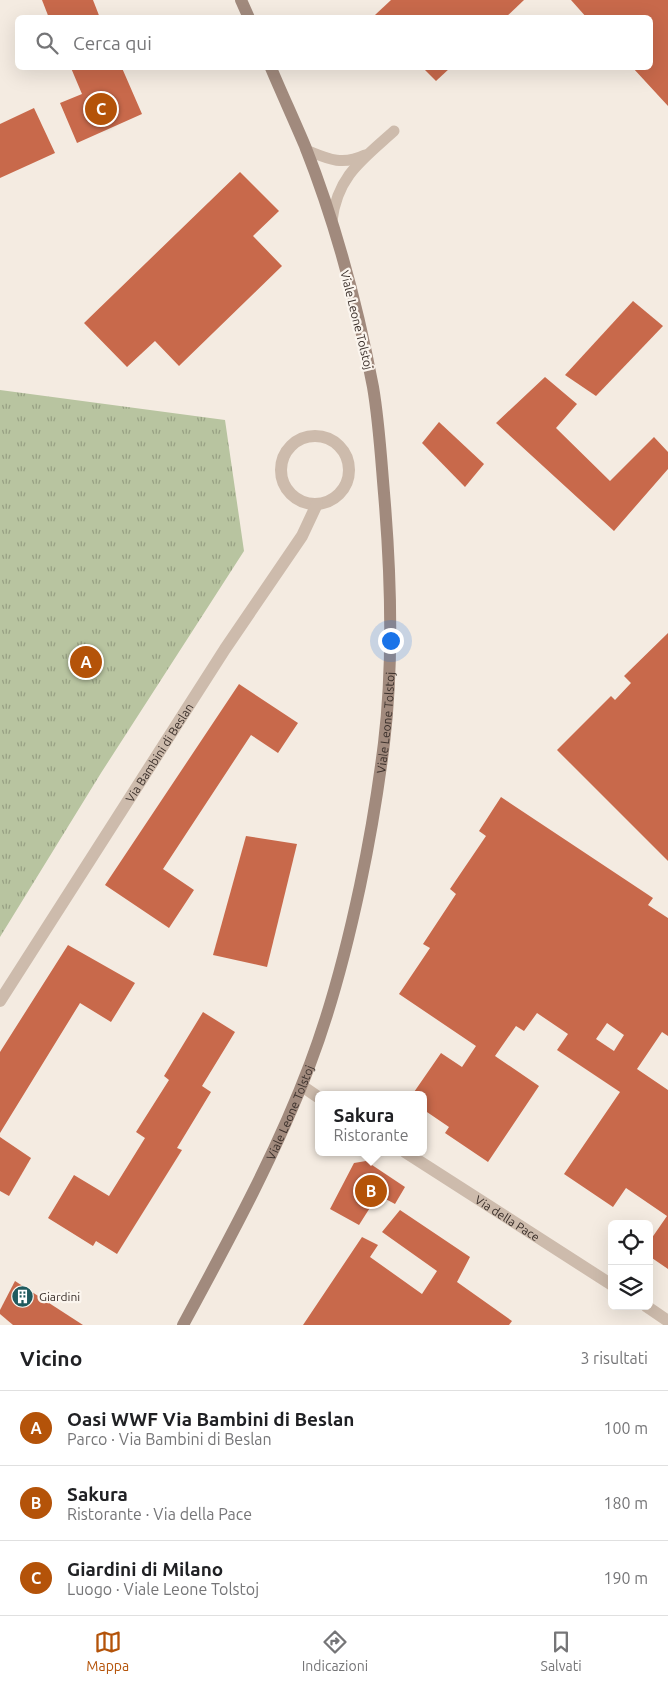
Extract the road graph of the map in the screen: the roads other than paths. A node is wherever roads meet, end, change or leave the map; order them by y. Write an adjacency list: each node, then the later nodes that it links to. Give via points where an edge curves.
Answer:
1 (241, 0): 2 (street)
2 (248, 15)
3 (272, 70): 5 (street, Viale Leone Tolstoj)
4 (394, 131): 6 (lane)
5 (306, 150): 6 (lane, via 342,162); 7 (street, Viale Leone Tolstoj)
6 (368, 154): 7 (lane, via 339,189)
7 (332, 225): 10 (street, Viale Leone Tolstoj, via 361,331 377,413 388,551 389,652 384,741 364,869 333,995)
8 (317, 504): 8 (street, via 338,494 349,474 344,452 331,440 314,436 294,443 284,456 281,472 283,482 293,495 306,503); 9 (street, Via Bambini di Beslan, via 302,536 220,657)
9 (0, 1001)
10 (302, 1086): 11 (street); 16 (street, Viale Leone Tolstoj, via 240,1218)
11 (315, 1094)
12 (411, 1156): 13 (street, Via della Pace)
13 (608, 1281)
14 (652, 1310): 15 (street)
15 (668, 1321)
16 (183, 1325)

